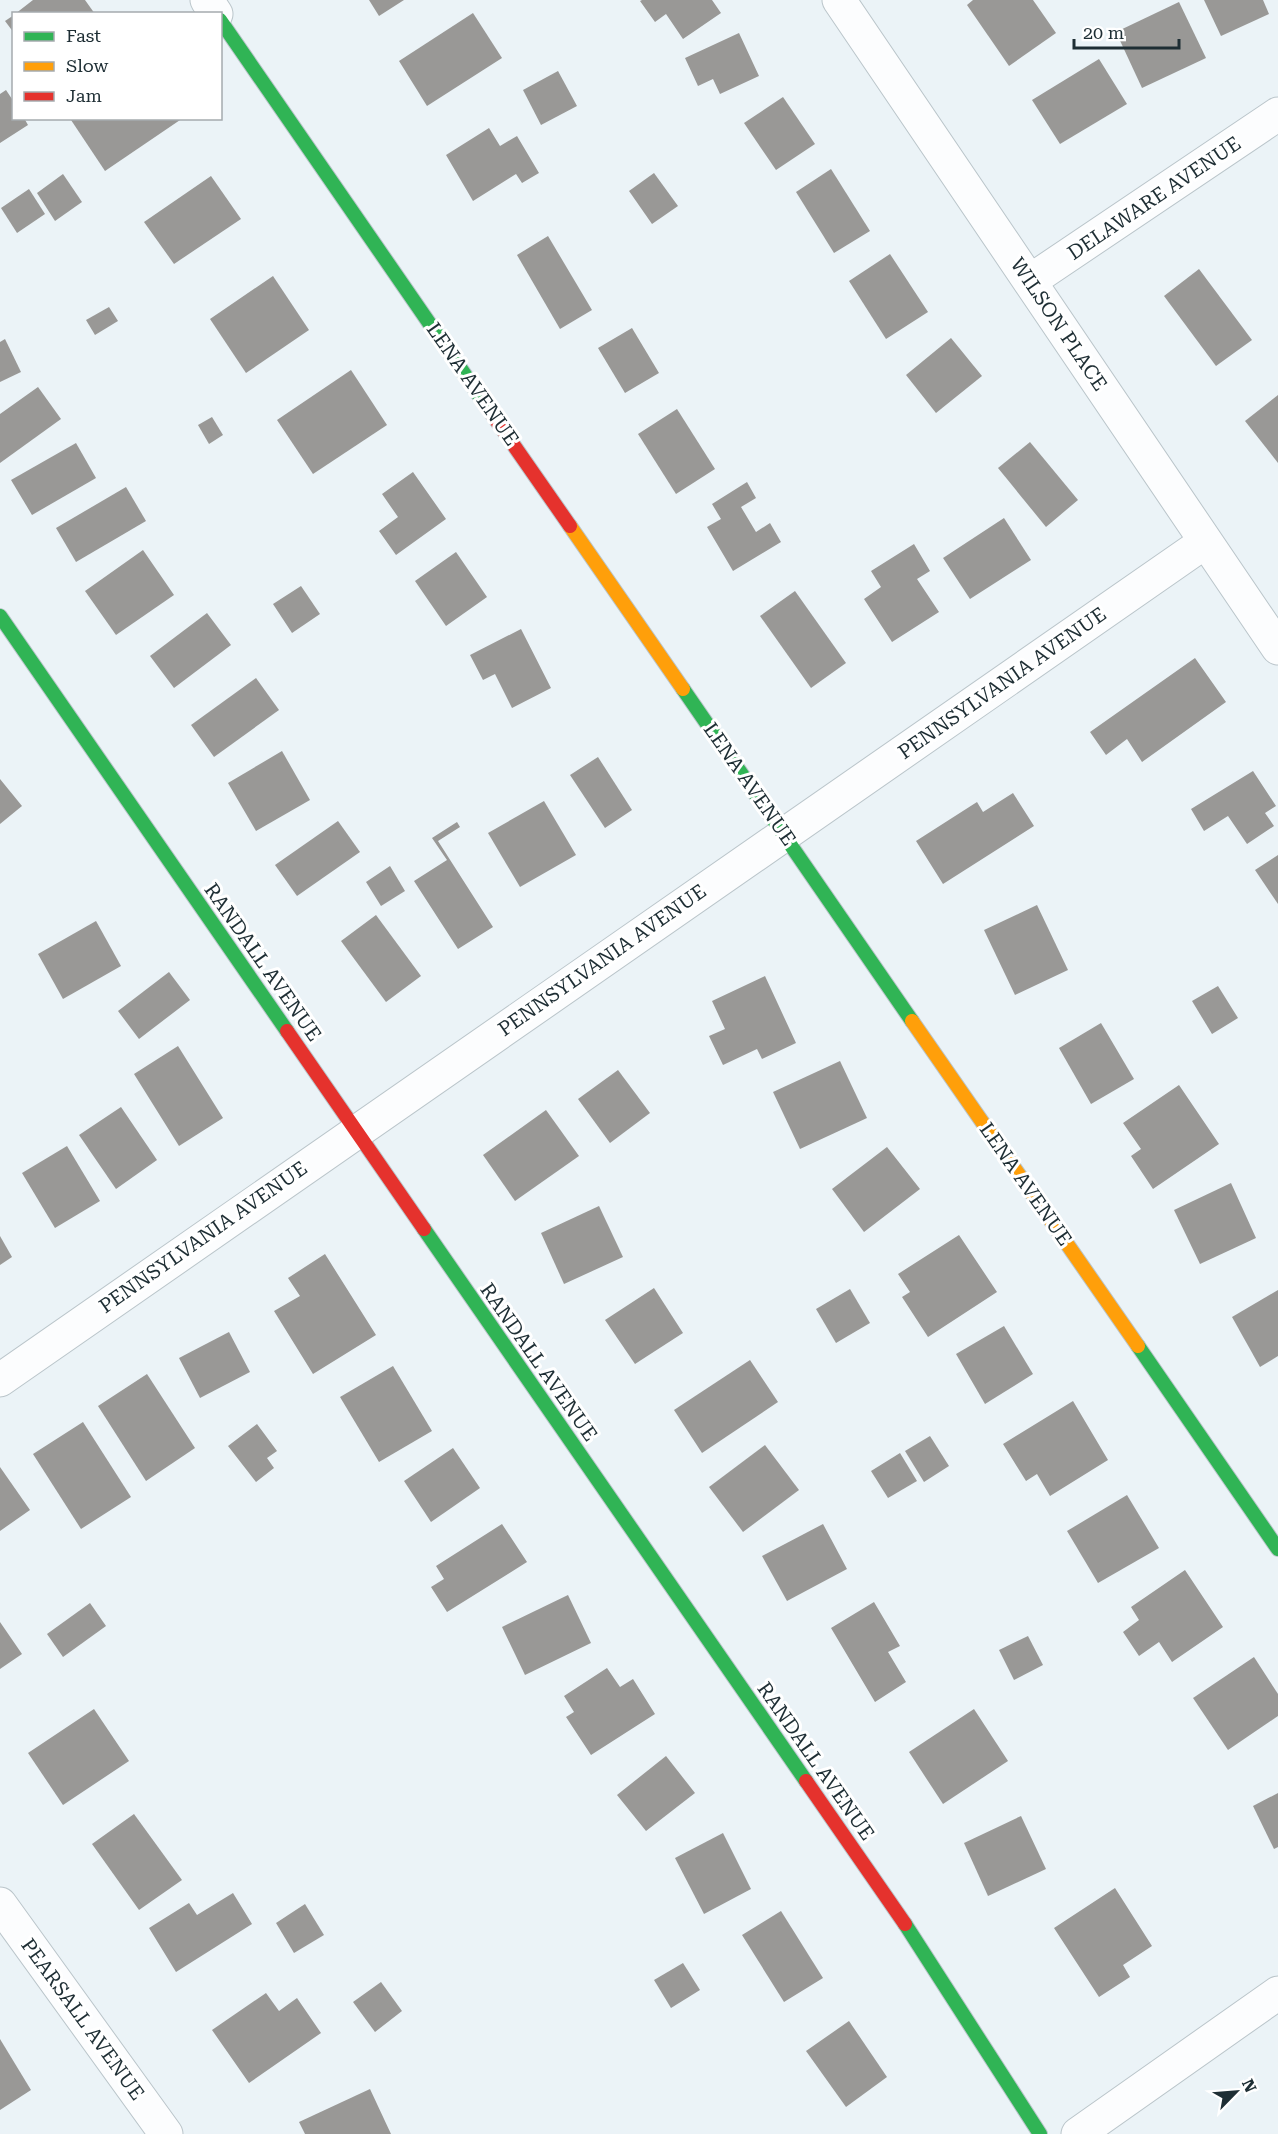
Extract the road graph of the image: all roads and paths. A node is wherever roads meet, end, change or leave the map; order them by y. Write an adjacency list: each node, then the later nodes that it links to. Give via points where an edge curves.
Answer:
1 (839, 0): 4 (street, WILSON PLACE)
2 (222, 23): 8 (street, LENA AVENUE)
3 (1278, 114): 4 (street, DELAWARE AVENUE)
4 (1030, 281): 5 (street, WILSON PLACE)
5 (1205, 542): 7 (street, WILSON PLACE); 8 (street, PENNSYLVANIA AVENUE)
6 (0, 616): 9 (street, RANDALL AVENUE)
7 (1278, 648)
8 (784, 834): 9 (street, PENNSYLVANIA AVENUE); 11 (street, LENA AVENUE)
9 (356, 1131): 10 (street, PENNSYLVANIA AVENUE); 15 (street, RANDALL AVENUE, via 916,1940)
10 (0, 1380)
11 (1278, 1549)
12 (0, 1904): 14 (street, PEARSALL AVENUE)
13 (1278, 1993): 16 (street)
14 (166, 2134)
15 (1040, 2134)
16 (1078, 2134)

